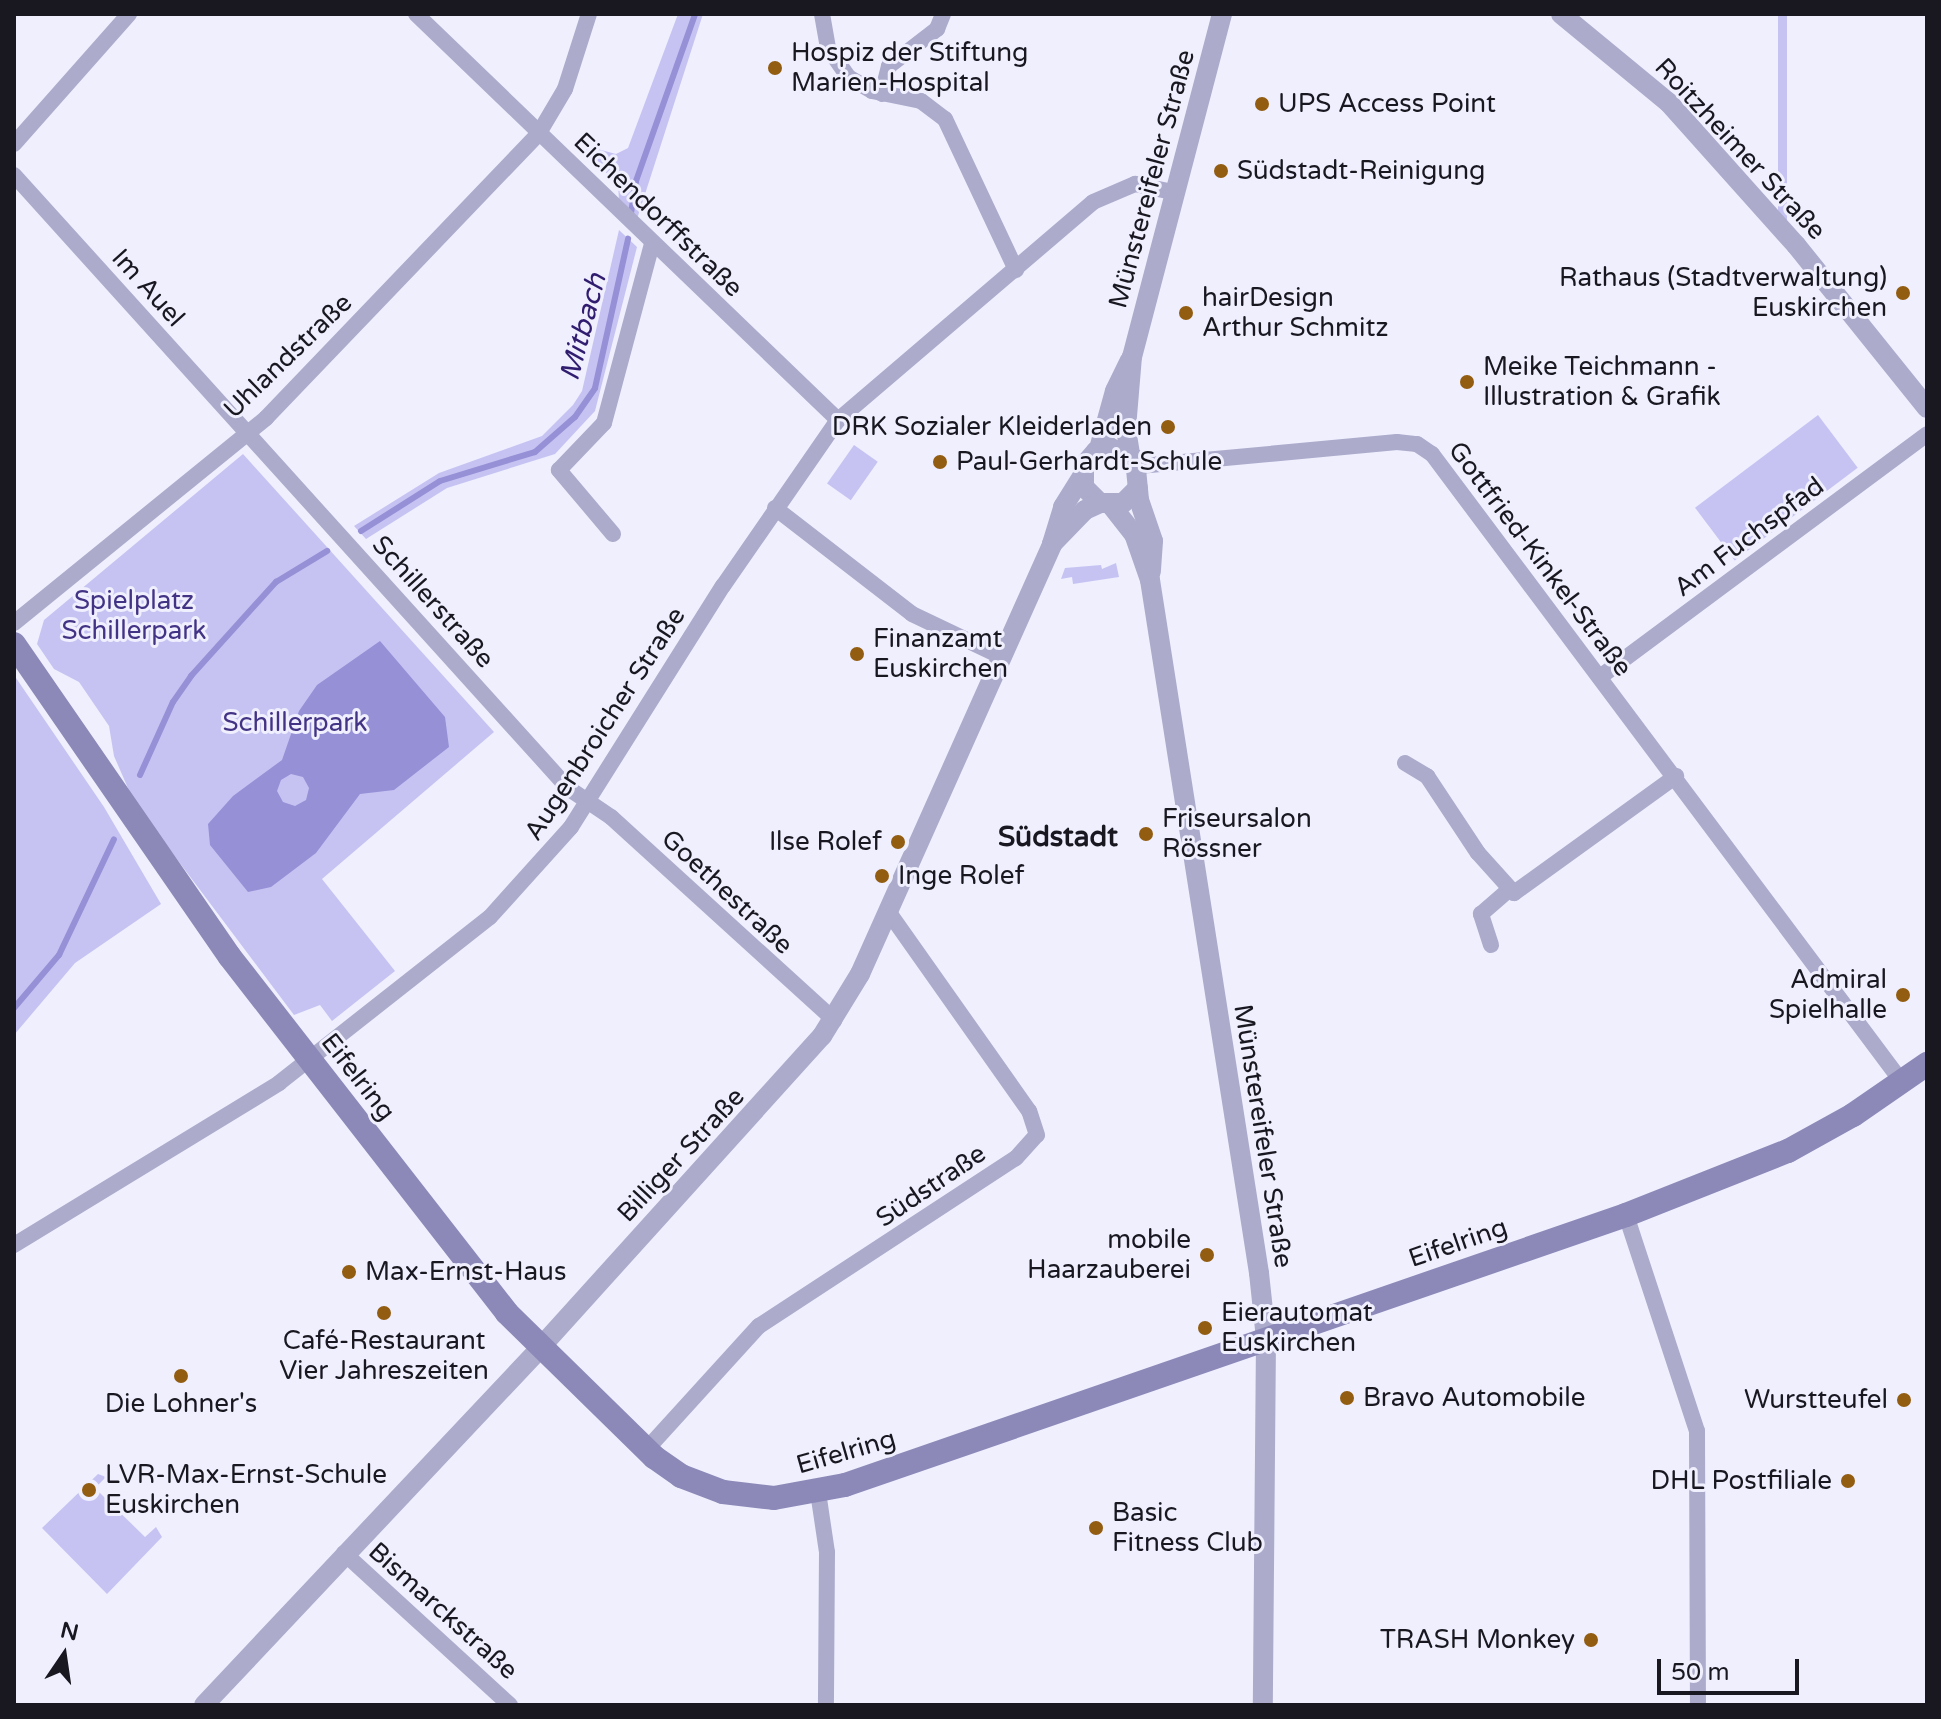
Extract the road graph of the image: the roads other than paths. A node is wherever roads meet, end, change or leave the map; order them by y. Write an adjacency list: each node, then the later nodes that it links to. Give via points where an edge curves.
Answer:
1 (129, 14): 10 (street)
2 (416, 14): 9 (street)
3 (589, 14): 9 (street, Eichendorffstraße, via 565,89)
4 (822, 14): 8 (street, via 828,48 841,69 857,84)
5 (943, 14): 8 (street, via 937,29 889,66)
6 (1222, 14): 12 (street, Münstereifeler Straße)
7 (1561, 14): 16 (street, Roitzheimer Straße, via 1669,103 1796,245)
8 (882, 94): 14 (street, via 921,101 945,119)
9 (539, 133): 13 (street, Eichendorffstraße); 18 (street, Uhlandstraße)
10 (14, 144)
11 (14, 175): 18 (street, Im Auel)
12 (1174, 192): 14 (street, Augenbroicher Straße, via 1135,184 1114,190 1085,208); 15 (street, Münstereifeler Straße)
13 (652, 244): 17 (street, Eichendorffstraße); 26 (street, via 608,413 559,470)
14 (1016, 270): 17 (street, Augenbroicher Straße)
15 (1132, 357): 20 (street, Münstereifeler Straße, via 1118,381); 21 (street, Münstereifeler Straße, via 1126,424)
16 (1927, 408)
17 (838, 420): 25 (street, Augenbroicher Straße)
18 (247, 432): 29 (street, Uhlandstraße); 35 (street, Schillerstraße, via 568,788)
19 (1927, 434): 32 (street, Am Fuchspfad)
20 (1099, 449): 21 (street, via 1115,447); 22 (street, via 1087,459)
21 (1134, 460): 23 (street); 32 (street, Gottfried-Kinkel-Straße, via 1386,442 1424,447)
22 (1082, 477): 24 (street, via 1089,494); 27 (street, Billiger Straße, via 1063,507)
23 (1138, 488): 24 (street, via 1128,500); 28 (street, Münstereifeler Straße, via 1153,541)
24 (1106, 504): 27 (street, Billiger Straße, via 1079,515); 28 (street, Münstereifeler Straße, via 1134,534)
25 (775, 508): 31 (street, via 912,614); 35 (street, Augenbroicher Straße)
26 (613, 534)
27 (1052, 544): 31 (street, Billiger Straße)
28 (1150, 580): 45 (street, Münstereifeler Straße)
29 (14, 623)
30 (14, 644): 40 (main road, Eifelring, via 205,922)
31 (1002, 657): 37 (street, Billiger Straße)
32 (1600, 677): 34 (street, Gottfried-Kinkel-Straße)
33 (1405, 763): 36 (street, via 1427,776)
34 (1676, 776): 36 (street, via 1524,889); 42 (street, Gottfried-Kinkel-Straße)
35 (586, 801): 39 (street, Goethestraße, via 611,817); 40 (street, Augenbroicher Straße, via 512,897)
36 (1509, 890): 38 (street, via 1481,914)
37 (888, 911): 39 (street, Billiger Straße); 47 (street, Südstraße, via 1029,1111 1037,1135 1016,1158 759,1326)
38 (1491, 945)
39 (834, 1020): 46 (street, Billiger Straße)
40 (309, 1059): 44 (street, Augenbroicher Straße, via 155,1162); 46 (main road, Eifelring)
41 (1927, 1064): 42 (main road, Eifelring)
42 (1902, 1082): 43 (main road, Eifelring, via 1788,1151)
43 (1626, 1215): 45 (main road, Eifelring); 54 (street, via 1697,1431)
44 (14, 1245)
45 (1266, 1339): 48 (main road, Eifelring); 53 (street, Münstereifeler Straße)
46 (539, 1349): 47 (main road, Eifelring); 49 (street, Billiger Straße)
47 (646, 1450): 48 (main road, Eifelring, via 681,1476 723,1492 774,1498)
48 (818, 1492): 52 (street, via 827,1552)
49 (344, 1553): 50 (street, Billiger Straße); 51 (street, Bismarckstraße)
50 (204, 1705)
51 (510, 1705)
52 (826, 1705)
53 (1263, 1705)
54 (1698, 1705)

